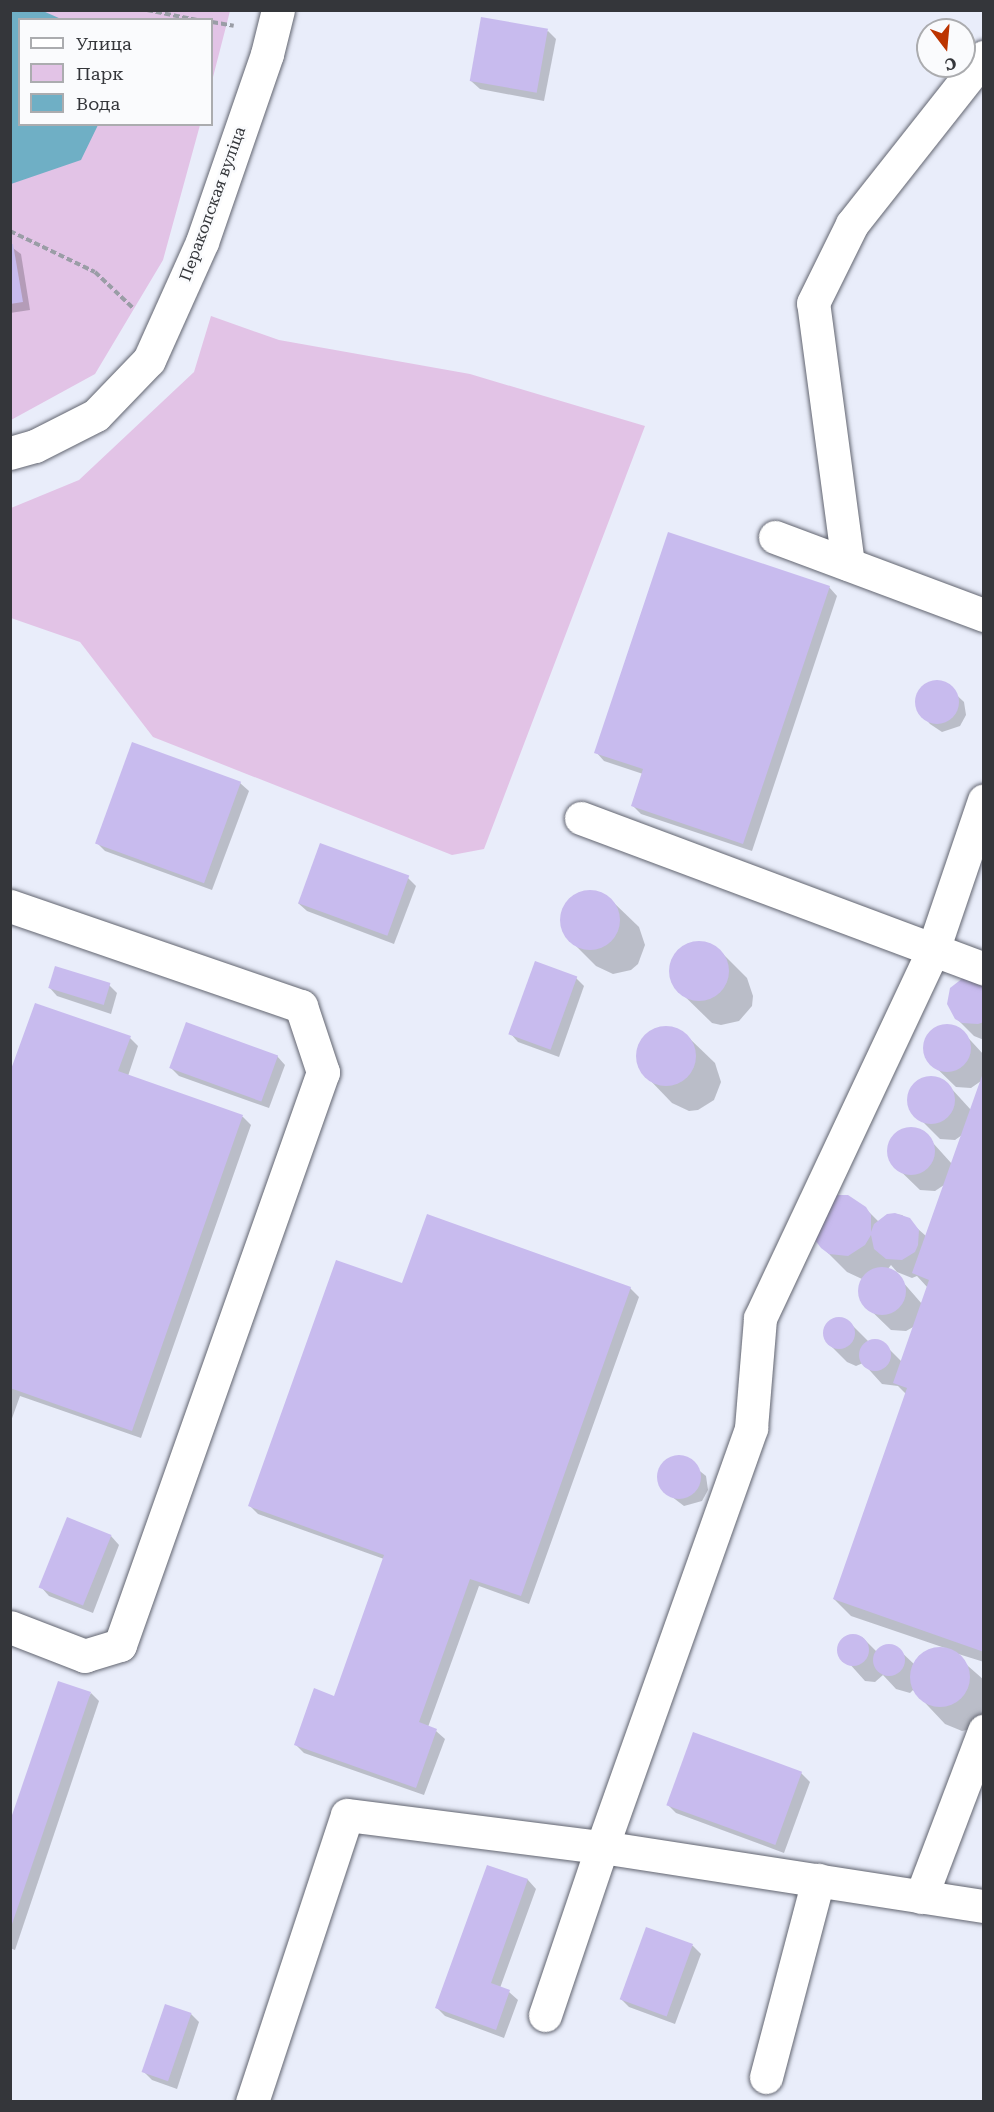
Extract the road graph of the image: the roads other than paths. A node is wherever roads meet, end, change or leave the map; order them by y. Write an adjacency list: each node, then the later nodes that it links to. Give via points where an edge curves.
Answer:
1 (278, 10): 3 (street, Перакопская вуліца, via 267,54 202,242 149,360 96,415 35,446)
2 (984, 57): 5 (street, via 852,224 813,303)
3 (10, 453)
4 (775, 537): 5 (street)
5 (848, 564): 6 (street)
6 (984, 615)
7 (984, 800): 10 (street)
8 (581, 818): 10 (street)
9 (10, 906): 12 (street, via 301,1006 323,1072 120,1645 85,1656)
10 (933, 950): 11 (street); 14 (street, via 760,1318 752,1428)
11 (984, 969)
12 (10, 1628)
13 (984, 1731): 16 (street)
14 (602, 1847): 15 (street); 18 (street); 20 (street, via 347,1815)
15 (818, 1880): 16 (street); 19 (street)
16 (921, 1897): 17 (street)
17 (984, 1906)
18 (545, 2014)
19 (766, 2077)
20 (252, 2102)

